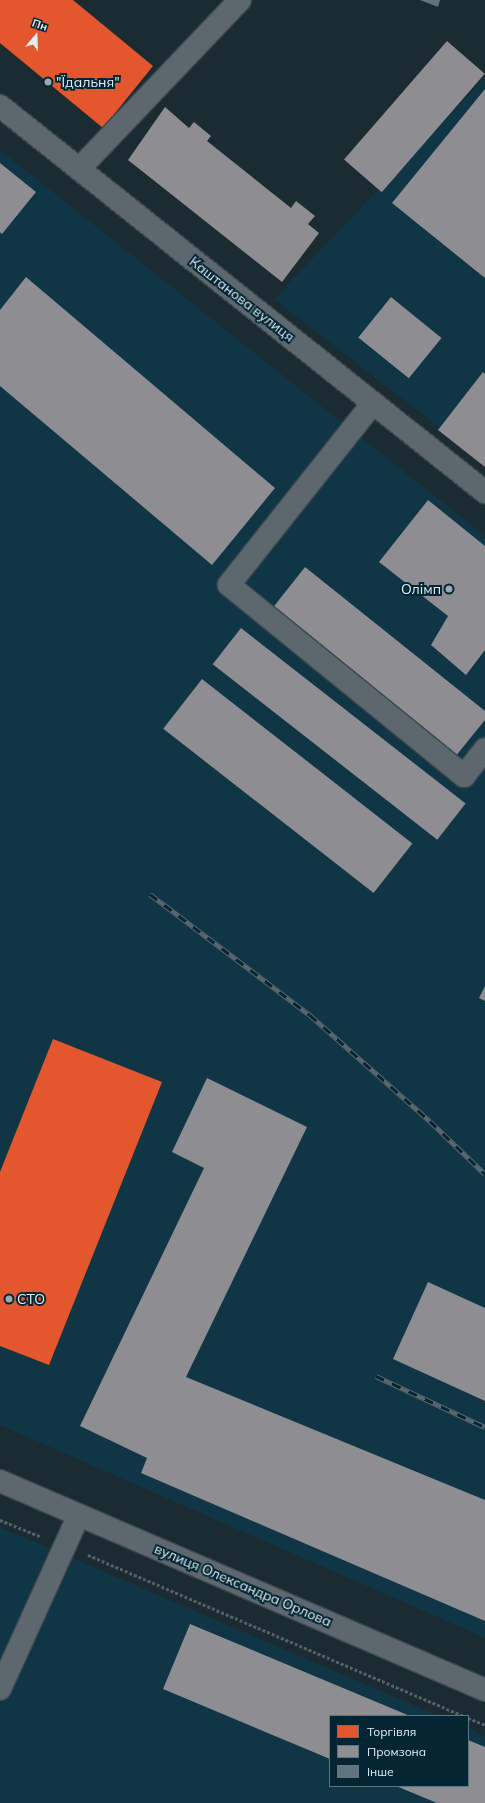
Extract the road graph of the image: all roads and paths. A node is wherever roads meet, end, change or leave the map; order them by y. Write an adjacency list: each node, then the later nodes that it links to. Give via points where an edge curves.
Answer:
1 (240, 0): 3 (street)
2 (0, 106): 3 (street, Каштанова вулиця)
3 (79, 169): 4 (street, Каштанова вулиця)
4 (373, 403): 5 (street, Каштанова вулиця); 6 (street, via 229,586 464,776)
5 (485, 492)
6 (485, 749)
7 (0, 1481): 8 (street, вулиця Олександра Орлова)
8 (79, 1515): 10 (street); 12 (street, вулиця Олександра Орлова)
9 (0, 1520): 10 (path)
10 (65, 1547): 11 (street); 13 (path, via 107,1562)
11 (0, 1689)
12 (485, 1690)
13 (462, 1715)
14 (469, 1718): 15 (path)
15 (485, 1725)

